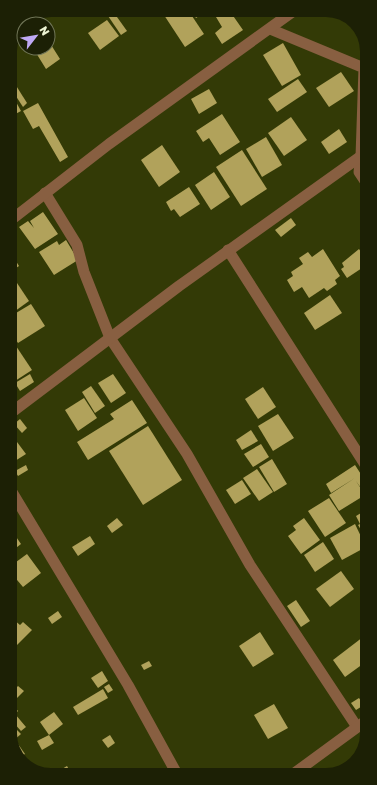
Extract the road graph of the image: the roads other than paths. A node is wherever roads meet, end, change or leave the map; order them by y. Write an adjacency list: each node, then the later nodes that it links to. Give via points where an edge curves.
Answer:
1 (284, 17): 2 (street)
2 (270, 29): 3 (street); 7 (street)
3 (360, 66)
4 (360, 157): 5 (street)
5 (337, 173): 6 (street); 9 (street)
6 (360, 176)
7 (45, 193): 8 (street); 10 (street, via 77,246 84,272)
8 (17, 215)
9 (228, 250): 10 (street); 12 (street)
10 (110, 338): 11 (street); 15 (street, via 188,454 250,565)
11 (17, 408)
12 (360, 457)
13 (17, 500): 16 (street, via 128,685)
14 (360, 725): 15 (street)
15 (357, 727): 17 (street)
16 (174, 768)
17 (301, 768)

